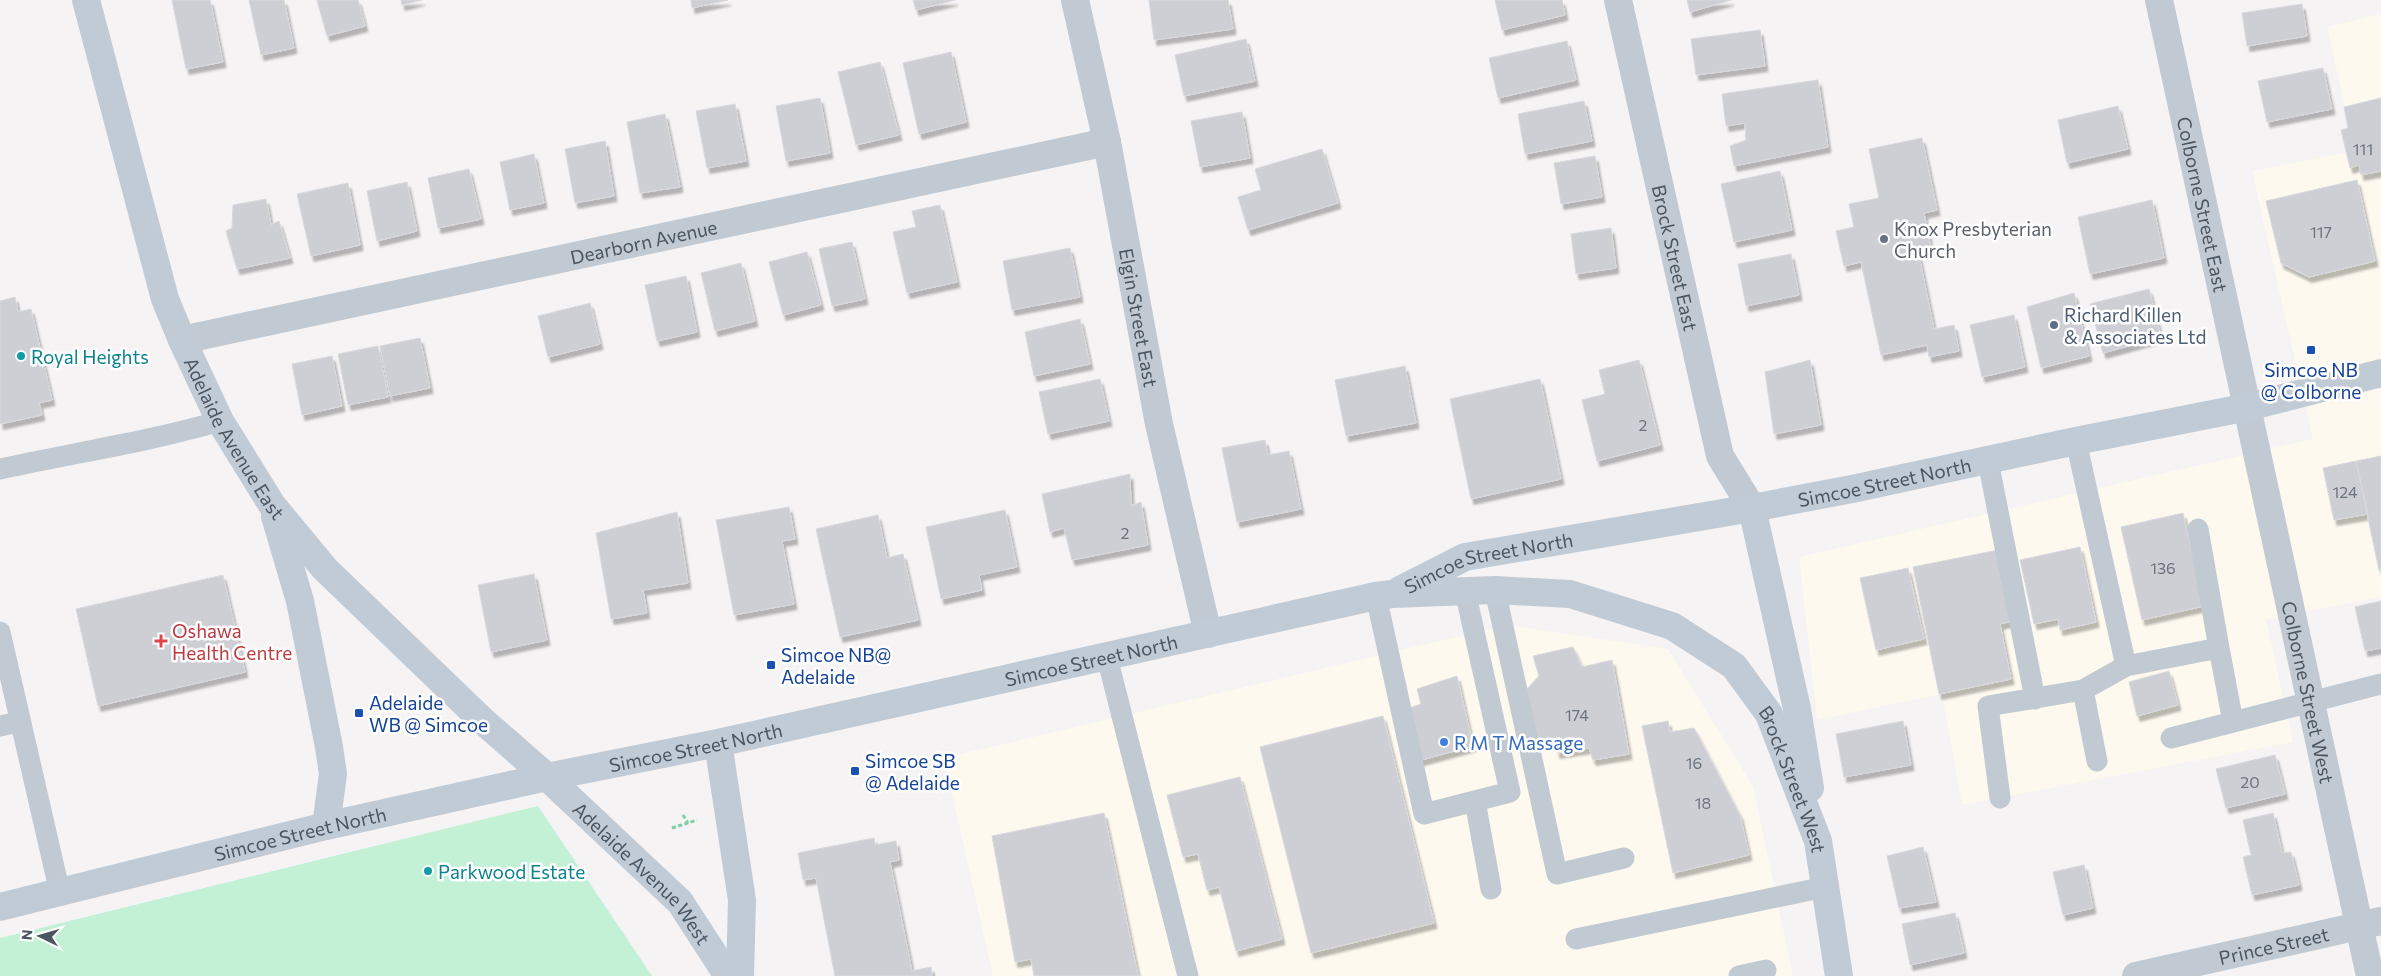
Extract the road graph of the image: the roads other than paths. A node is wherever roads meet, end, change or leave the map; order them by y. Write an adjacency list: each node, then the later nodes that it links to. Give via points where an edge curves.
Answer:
1 (86, 0): 6 (main road, Adelaide Avenue East, via 165,298)
2 (1075, 0): 5 (street, Elgin Street East)
3 (1618, 0): 14 (street, Brock Street East, via 1720,456)
4 (2160, 0): 8 (street, Colborne Street East)
5 (1107, 142): 6 (street, Dearborn Avenue); 21 (street, Elgin Street East, via 1159,424)
6 (182, 340): 9 (main road, Adelaide Avenue East)
7 (2381, 373): 8 (main road, Simcoe Street North)
8 (2248, 407): 10 (main road, Simcoe Street North); 28 (street, Colborne Street West)
9 (220, 421): 12 (lane, via 174,434); 13 (main road, Adelaide Avenue East)
10 (2076, 441): 11 (main road, Simcoe Street North); 24 (lane)
11 (1988, 461): 14 (main road, Simcoe Street North); 27 (lane)
12 (0, 468)
13 (272, 505): 34 (main road, Adelaide Avenue East, via 325,569 484,722); 37 (main road, via 300,601 329,747 332,774)
14 (1752, 508): 18 (main road, Simcoe Street North, via 1465,557); 38 (main road, via 1797,709)
15 (2198, 530): 22 (lane)
16 (1495, 590): 17 (main road, Simcoe Street North); 19 (main road, Simcoe Street North, via 1570,594); 39 (lane, via 1557,874)
17 (1465, 591): 18 (main road, Simcoe Street North); 36 (lane, via 1510,792)
18 (1384, 595): 21 (main road, Simcoe Street North); 36 (lane, via 1424,814)
19 (1672, 626): 38 (main road, Brock Street West, via 1734,666 1769,714)
20 (0, 632): 30 (lane)
21 (1208, 634): 23 (main road, Simcoe Street North)
22 (2219, 648): 24 (lane); 29 (lane)
23 (1107, 657): 32 (main road, Simcoe Street North); 49 (lane)
24 (2126, 666): 26 (lane)
25 (2381, 684): 28 (lane)
26 (2083, 690): 27 (lane); 33 (lane)
27 (2035, 699): 35 (lane, via 1988,706)
28 (2310, 701): 29 (lane); 44 (street, Colborne Street West)
29 (2233, 722): 31 (lane)
30 (10, 724): 42 (lane)
31 (2171, 738)
32 (718, 743): 34 (main road, Simcoe Street North); 48 (main road, via 742,900)
33 (2097, 761)
34 (547, 777): 37 (main road, Simcoe Street North); 47 (main road, Adelaide Avenue West, via 680,902)
35 (2000, 798)
36 (1475, 801): 41 (lane)
37 (326, 826): 42 (main road, Simcoe Street North)
38 (1818, 842): 40 (main road, Brock Street West)
39 (1624, 858)
40 (1825, 887): 45 (lane); 51 (main road, Brock Street West)
41 (1491, 889)
42 (60, 893): 43 (main road, Simcoe Street North)
43 (0, 907)
44 (2370, 924): 52 (street, Prince Street); 53 (street, Colborne Street West)
45 (1576, 939)
46 (1766, 970): 50 (lane)
47 (728, 976)
48 (740, 976)
49 (1188, 976)
50 (1739, 976)
51 (1839, 976)
52 (2136, 976)
53 (2370, 976)

